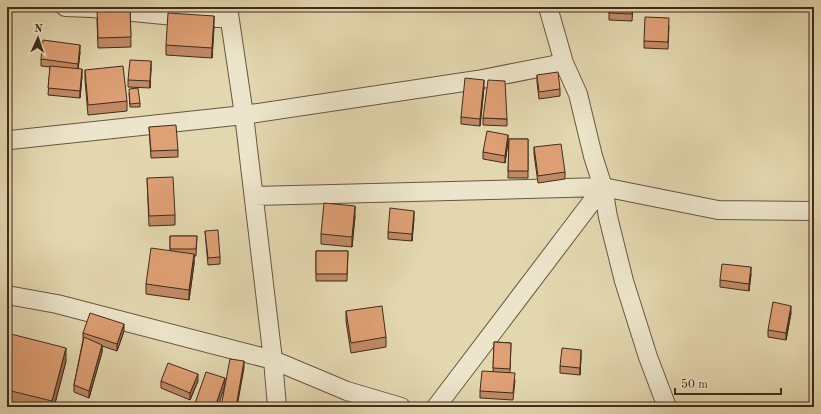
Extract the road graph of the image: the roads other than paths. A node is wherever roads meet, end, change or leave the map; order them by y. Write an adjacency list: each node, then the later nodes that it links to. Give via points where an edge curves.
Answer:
1 (65, 7): 3 (street, via 195,18)
2 (548, 7): 4 (street)
3 (228, 12): 5 (street)
4 (564, 63): 5 (street, via 477,80); 7 (street, via 578,94)
5 (244, 115): 6 (street); 8 (street)
6 (10, 140)
7 (603, 187): 8 (street); 9 (street, via 718,210); 14 (street); 15 (street, via 624,281)
8 (254, 196): 11 (street)
9 (814, 211)
10 (7, 295): 11 (street, via 57,304)
11 (273, 360): 12 (street); 13 (street, via 347,391)
12 (277, 407)
13 (401, 407)
14 (436, 407)
15 (667, 407)

